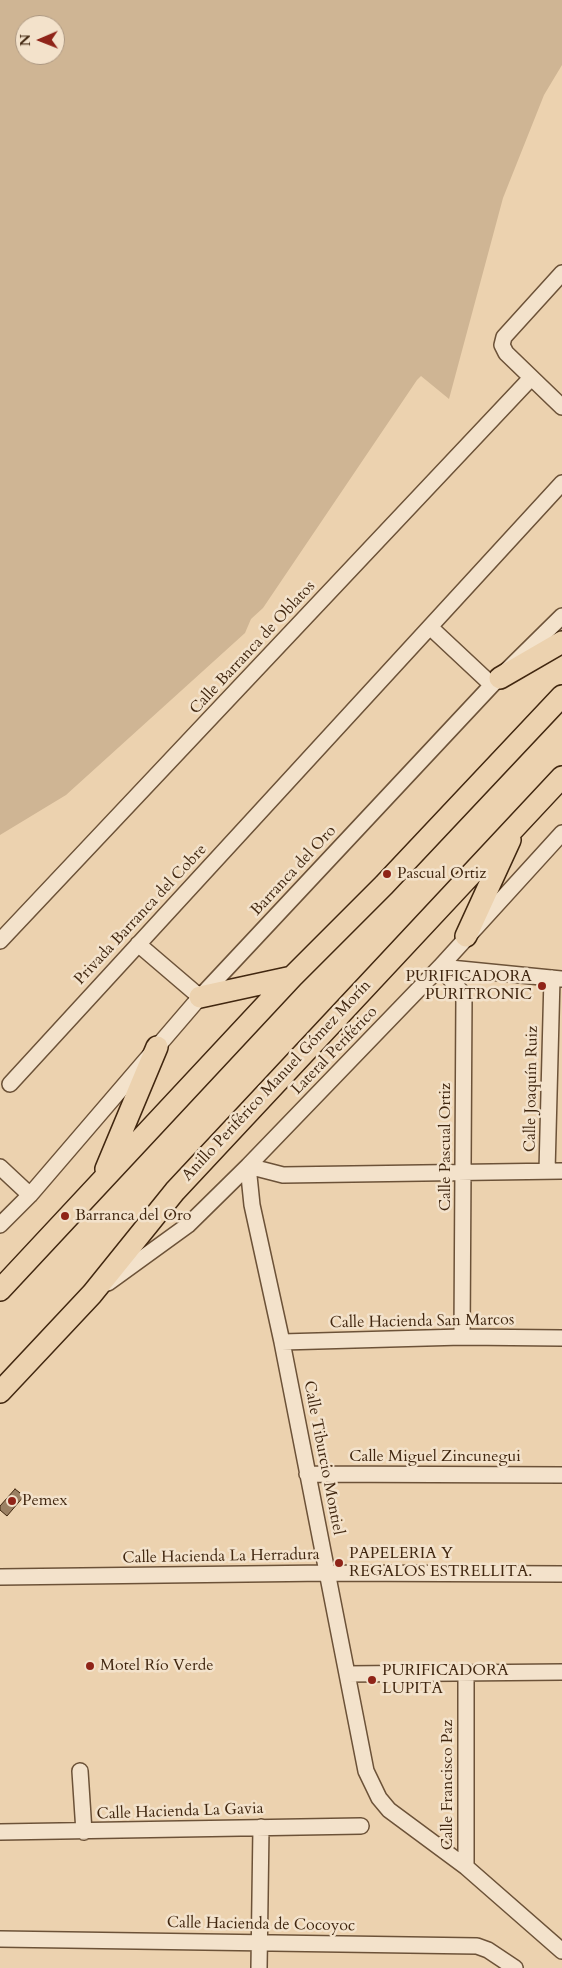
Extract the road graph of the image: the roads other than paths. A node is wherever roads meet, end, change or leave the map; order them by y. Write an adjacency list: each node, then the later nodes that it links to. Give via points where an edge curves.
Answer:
1 (562, 273): 2 (street, via 504,337 502,345 506,353)
2 (531, 378): 3 (street); 14 (street, Calle Barranca de Oblatos)
3 (562, 407)
4 (562, 483): 6 (street, Privada Barranca del Cobre)
5 (562, 616): 8 (street, Barranca del Oro)
6 (430, 627): 8 (street); 15 (street, Privada Barranca del Cobre)
7 (562, 642): 8 (highway)
8 (496, 682): 19 (street, Barranca del Oro)
9 (562, 696): 17 (highway, via 384,885)
10 (562, 777): 11 (highway, Anillo Periférico Manuel Gómez Morín)
11 (518, 823): 13 (highway); 30 (highway, Anillo Periférico Manuel Gómez Morín, via 175,1191)
12 (562, 833): 13 (street, Lateral Periférico)
13 (466, 936): 16 (street, Lateral Periférico)
14 (0, 941)
15 (138, 944): 19 (street); 21 (street, Privada Barranca del Cobre)
16 (440, 967): 18 (street); 22 (street, Lateral Periférico); 25 (street, Calle Pascual Ortiz, via 464,995)
17 (292, 977): 19 (highway); 26 (highway)
18 (557, 979): 24 (street, Calle Joaquín Ruiz)
19 (200, 997): 20 (street, Barranca del Oro)
20 (157, 1047): 26 (highway); 27 (street, Barranca del Oro)
21 (10, 1084)
22 (248, 1166): 25 (street, via 283,1175); 30 (street, Lateral Periférico, via 188,1225); 33 (street, Calle Tiburcio Montiel, via 252,1205)
23 (0, 1167): 27 (street)
24 (555, 1171): 25 (street)
25 (463, 1174): 31 (street, Calle Pascual Ortiz)
26 (100, 1184): 29 (highway)
27 (30, 1194): 28 (street, Barranca del Oro)
28 (0, 1225)
29 (0, 1290)
30 (92, 1294): 34 (highway, Anillo Periférico Manuel Gómez Morín)
31 (462, 1337): 32 (street, Calle Hacienda San Marcos); 33 (street, Calle Hacienda San Marcos)
32 (562, 1338)
33 (282, 1342): 35 (street, Calle Tiburcio Montiel)
34 (0, 1392)
35 (307, 1474): 36 (street, Calle Miguel Zincunegui); 37 (street, Calle Tiburcio Montiel)
36 (562, 1475)
37 (328, 1573): 38 (street, Calle Hacienda La Herradura); 39 (street, Calle Hacienda La Herradura); 42 (street, Calle Tiburcio Montiel)
38 (562, 1574)
39 (0, 1577)
40 (562, 1672): 41 (street)
41 (466, 1673): 42 (street); 48 (street, Calle Francisco Paz)
42 (347, 1674): 48 (street, Calle Tiburcio Montiel, via 366,1771 379,1798 389,1810)
43 (80, 1771): 47 (street)
44 (362, 1826): 45 (street, Calle Hacienda La Gavia)
45 (261, 1827): 47 (street, Calle Hacienda La Gavia); 50 (street)
46 (0, 1832): 47 (street, Calle Hacienda La Gavia)
47 (84, 1832)
48 (466, 1867): 51 (street, Calle Tiburcio Montiel)
49 (0, 1939): 50 (street, Calle Hacienda de Cocoyoc)
50 (260, 1942): 52 (street); 53 (street, Calle Hacienda de Cocoyoc, via 477,1946)
51 (562, 1951)
52 (260, 1968)
53 (514, 1968)

